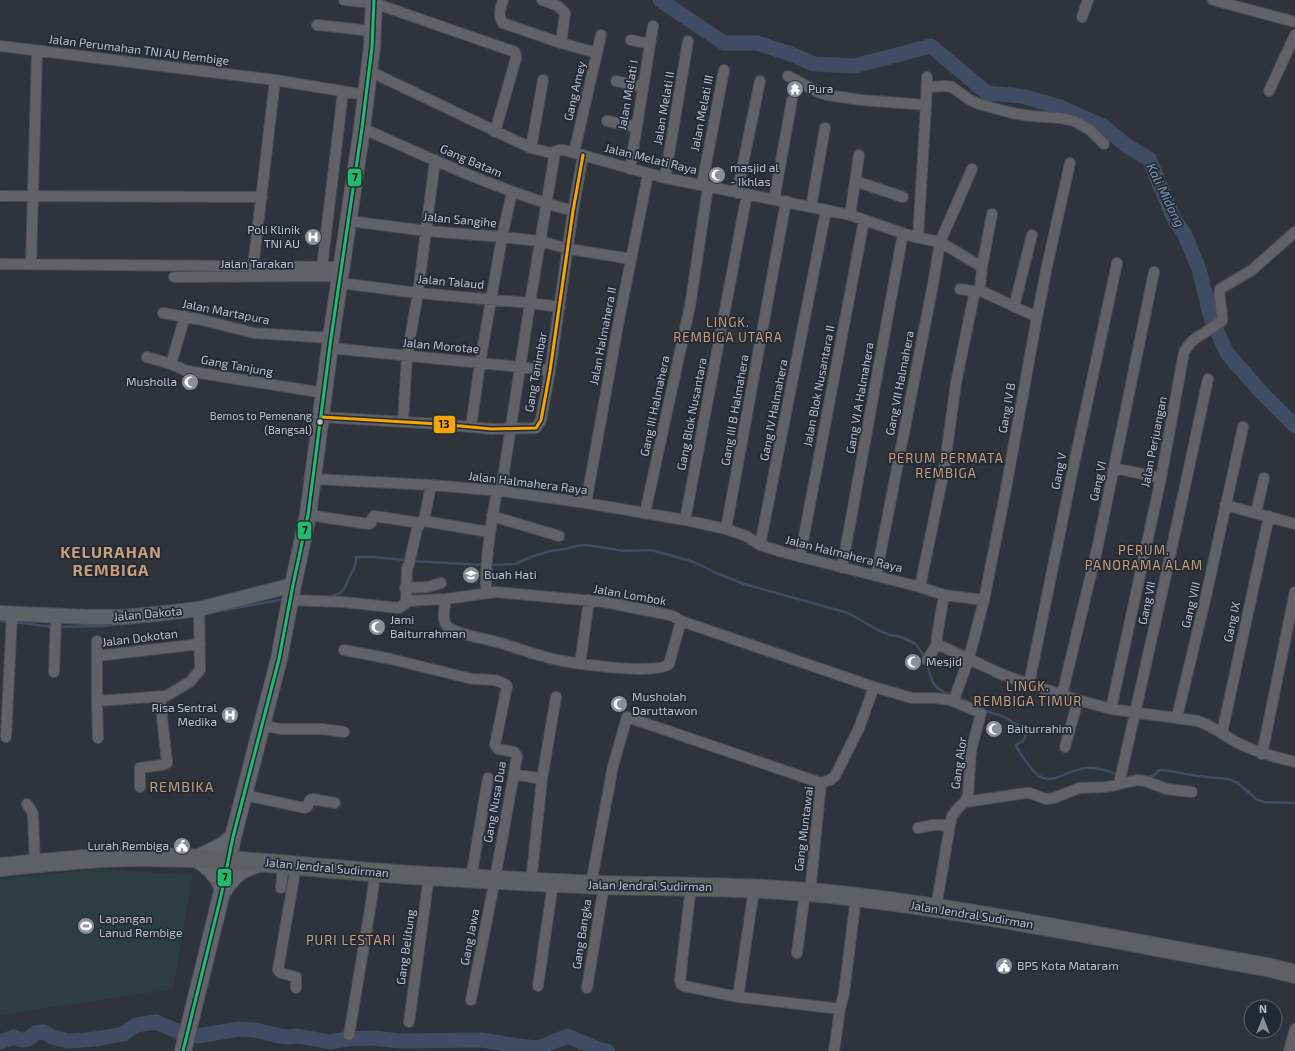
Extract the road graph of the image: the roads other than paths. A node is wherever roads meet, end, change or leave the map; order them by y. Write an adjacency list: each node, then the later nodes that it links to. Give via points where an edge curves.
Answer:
1 (344, 0): 6 (street)
2 (503, 0): 16 (street, via 500,16 502,23)
3 (542, 0): 16 (street, via 558,6 565,13)
4 (1088, 0): 7 (street)
5 (1213, 0): 8 (street)
6 (374, 2): 11 (main road); 38 (street, via 515,52 516,58)
7 (1082, 17)
8 (1295, 22)
9 (317, 25): 11 (street)
10 (653, 26): 17 (street, Jalan Melati I)
11 (373, 31): 22 (main road)
12 (601, 35): 20 (street, Gang Amey)
13 (1295, 35): 29 (street)
14 (631, 40): 17 (street)
15 (688, 41): 49 (street, Jalan Melati II)
16 (560, 43): 20 (street)
17 (650, 44): 28 (street, Jalan Melati I)
18 (0, 46): 19 (street, Jalan Perumahan TNI AU Rembige)
19 (37, 51): 24 (street, Jalan Perumahan TNI AU Rembige); 55 (street)
20 (597, 53): 42 (street, Gang Amey)
21 (724, 70): 51 (street, Jalan Melati III)
22 (369, 71): 31 (main road); 38 (street, Jalan Melati Raya)
23 (788, 76): 33 (street, via 827,95)
24 (275, 80): 30 (street, Jalan Perumahan TNI AU Rembige); 56 (street)
25 (543, 80): 40 (street)
26 (616, 81): 28 (street)
27 (760, 81): 53 (street, Gang Blok Nusantara)
28 (643, 87): 35 (street, Jalan Melati I)
29 (1269, 91)
30 (343, 92): 31 (street, Jalan Perumahan TNI AU Rembige); 82 (street)
31 (366, 95): 36 (main road)
32 (792, 100): 58 (street)
33 (926, 105): 39 (street, via 927,82 952,87 970,100 1012,113 1066,118 1090,130); 73 (street)
34 (608, 121): 35 (street)
35 (636, 127): 46 (street, Jalan Melati I)
36 (362, 128): 44 (street, Gang Batam); 67 (main road)
37 (825, 128): 61 (street)
38 (495, 132): 40 (street, Jalan Melati Raya)
39 (1104, 144)
40 (531, 148): 41 (street, Jalan Melati Raya, via 548,153)
41 (555, 152): 42 (street, Jalan Melati Raya, via 560,150); 60 (street)
42 (579, 154): 46 (street, Jalan Melati Raya); 63 (street, Gang Tanimbar)
43 (859, 155): 50 (street)
44 (436, 160): 52 (street, Gang Batam); 68 (street)
45 (1070, 163): 95 (street, Gang IV B)
46 (630, 169): 48 (street, Jalan Melati Raya)
47 (972, 169): 75 (street, Gang VII Halmahera)
48 (648, 174): 49 (street, Jalan Melati Raya); 77 (street, Jalan Halmahera II)
49 (665, 178): 51 (street, Jalan Melati Raya)
50 (855, 181): 57 (street); 65 (street)
51 (705, 186): 53 (street, Jalan Melati Raya); 118 (street, Gang III Halmahera, via 690,306)
52 (512, 192): 60 (street, Gang Batam); 72 (street)
53 (742, 194): 58 (street, Jalan Melati Raya); 123 (street, Gang Blok Nusantara)
54 (0, 196): 55 (street)
55 (32, 196): 56 (street); 80 (street)
56 (262, 196): 81 (street)
57 (903, 197)
58 (774, 200): 59 (street, Jalan Melati Raya)
59 (786, 202): 61 (street, Jalan Melati Raya); 126 (street, Gang III B Halmahera)
60 (546, 203): 63 (street, Gang Batam); 74 (street)
61 (811, 207): 62 (street, Jalan Melati Raya)
62 (826, 210): 65 (street, Jalan Melati Raya); 129 (street, Gang IV Halmahera)
63 (573, 211): 76 (street, Gang Tanimbar)
64 (992, 214): 83 (street)
65 (850, 215): 66 (street, Jalan Melati Raya)
66 (864, 220): 70 (street, Jalan Melati Raya); 130 (street, Jalan Blok Nusantara II)
67 (349, 221): 68 (street, Jalan Sangihe); 85 (main road)
68 (427, 231): 72 (street, Jalan Sangihe); 88 (street)
69 (1295, 232): 111 (street, Jalan Perjuangan, via 1252,270 1220,289 1222,321 1192,341 1184,352)
70 (902, 233): 73 (street, Jalan Melati Raya); 131 (street, Gang VI A Halmahera)
71 (1032, 235): 92 (street)
72 (502, 237): 74 (street, Jalan Sangihe); 89 (street)
73 (918, 238): 75 (street, Jalan Melati Raya)
74 (540, 241): 76 (street, Jalan Sangihe); 90 (street)
75 (940, 242): 83 (street); 132 (street, Gang VII Halmahera)
76 (569, 248): 77 (street, Jalan Sangihe); 91 (street, Gang Tanimbar)
77 (631, 259): 116 (street, Jalan Halmahera II)
78 (1117, 263): 157 (street, Gang V)
79 (0, 264): 80 (street)
80 (31, 264): 81 (street)
81 (253, 267): 82 (street)
82 (322, 267): 85 (street)
83 (982, 267): 92 (street, via 981,291)
84 (1154, 272): 110 (street, Gang VI)
85 (341, 276): 86 (street, Jalan Tarakan); 88 (street, Jalan Talaud); 96 (main road)
86 (174, 277)
87 (960, 289): 134 (street, via 972,291 974,295 956,383 944,470)
88 (418, 293): 89 (street, Jalan Talaud); 97 (street)
89 (492, 298): 90 (street, Jalan Talaud); 99 (street)
90 (530, 302): 91 (street, Jalan Talaud); 101 (street)
91 (560, 307): 102 (street, Gang Tanimbar)
92 (1014, 307): 95 (street)
93 (163, 313): 94 (street, Jalan Martapura)
94 (185, 316): 96 (street, Jalan Martapura, via 254,332); 100 (street)
95 (1037, 317): 142 (street, Gang IV B)
96 (331, 343): 97 (street, Jalan Morotae); 104 (main road)
97 (408, 356): 99 (street, Jalan Morotae); 106 (street)
98 (147, 357): 100 (street, Gang Tanjung)
99 (480, 363): 101 (street, Jalan Morotae); 107 (street)
100 (171, 364): 104 (street, Gang Tanjung, via 187,371)
101 (521, 367): 102 (street, Jalan Morotae); 109 (street)
102 (550, 371): 109 (street, Gang Tanimbar, via 541,420 536,428)
103 (1208, 379): 166 (street, Gang VII)
104 (324, 393): 105 (main road)
105 (321, 417): 106 (street, Gang Tanimbar); 113 (main road)
106 (403, 422): 107 (street, Gang Tanimbar)
107 (471, 427): 109 (street, Gang Tanimbar)
108 (1243, 427): 117 (street, Gang VIII)
109 (510, 429): 115 (street)
110 (1114, 468): 111 (street); 159 (street, Gang VI)
111 (1161, 478): 165 (street, Jalan Perjuangan)
112 (1264, 478): 119 (street)
113 (314, 479): 114 (street, Jalan Halmahera Raya); 120 (main road)
114 (431, 485): 115 (street, Jalan Halmahera Raya); 124 (street)
115 (499, 491): 116 (street, Jalan Halmahera Raya); 121 (street)
116 (586, 503): 118 (street, Jalan Halmahera Raya)
117 (1226, 505): 119 (street); 167 (street, Gang VIII)
118 (645, 513): 123 (street, Jalan Halmahera Raya)
119 (1256, 513): 122 (street)
120 (308, 515): 124 (street, via 369,524 374,516); 136 (main road)
121 (492, 516): 127 (street); 128 (street)
122 (1269, 516): 125 (street); 170 (street, Gang IX)
123 (685, 520): 126 (street, Jalan Halmahera Raya)
124 (422, 522): 127 (street); 135 (street, via 417,529 406,571)
125 (1295, 524)
126 (726, 529): 129 (street, Jalan Halmahera Raya, via 746,536)
127 (489, 532): 138 (street)
128 (559, 536)
129 (760, 545): 130 (street, Jalan Halmahera Raya)
130 (800, 557): 131 (street, Jalan Halmahera Raya)
131 (842, 568): 132 (street, Jalan Halmahera Raya)
132 (876, 576): 134 (street, Jalan Halmahera Raya)
133 (441, 583): 135 (street, via 428,587)
134 (920, 587): 139 (street, Jalan Halmahera Raya)
135 (405, 588): 143 (street)
136 (292, 592): 143 (street, Jalan Lombok, via 394,608 402,606); 144 (street, Jalan Dakota); 168 (main road)
137 (1295, 592): 174 (street)
138 (486, 593): 140 (street, Jalan Lombok); 141 (street, Jalan Lombok)
139 (944, 595): 142 (street, Jalan Halmahera Raya); 150 (street)
140 (446, 599): 143 (street, Jalan Lombok); 155 (street, via 446,624 455,631 548,658)
141 (589, 600): 147 (street, Jalan Lombok, via 641,608 673,616); 155 (street)
142 (984, 600): 153 (street, Gang IV B)
143 (406, 601)
144 (199, 613): 146 (street, Jalan Dakota); 149 (street)
145 (9, 618): 146 (street, Jalan Dakota); 171 (street)
146 (56, 621): 156 (street)
147 (681, 621): 155 (street, via 669,664 664,668); 158 (street, Jalan Lombok)
148 (97, 641): 152 (street)
149 (200, 644): 152 (street, Jalan Dokotan); 160 (street, via 201,668 198,673 190,682)
150 (937, 644): 153 (street); 154 (street)
151 (344, 650): 176 (street, Gang Nusa Dua, via 468,679 490,679 505,684 507,688 495,745 498,749 517,754)
152 (97, 656): 164 (street, Jalan Dokotan)
153 (969, 658): 157 (street); 162 (street)
154 (927, 660)
155 (580, 664)
156 (54, 672)
157 (1029, 684): 159 (street)
158 (874, 687): 162 (street, Jalan Lombok, via 912,698); 180 (street, Gang Muntawai, via 859,728 835,776)
159 (1062, 695): 163 (street)
160 (160, 697): 164 (street); 181 (street, via 166,763 140,768)
161 (556, 697): 178 (street)
162 (956, 698): 184 (street, Gang Alor, via 981,713 971,751 968,794)
163 (1078, 700): 165 (street); 173 (street)
164 (97, 701): 172 (street, Jalan Dokotan)
165 (1111, 709): 166 (street)
166 (1136, 712): 167 (street); 179 (street, Gang VII)
167 (1177, 718): 170 (street, via 1206,723)
168 (262, 726): 169 (street); 183 (main road)
169 (344, 732)
170 (1222, 733): 174 (street)
171 (6, 737)
172 (98, 738)
173 (1065, 747)
174 (1262, 754): 175 (street)
175 (1295, 762)
176 (514, 774): 178 (street); 200 (street, Gang Nusa Dua)
177 (488, 778): 199 (street)
178 (542, 779): 201 (street)
179 (1121, 779): 182 (street, via 1145,781 1167,789); 184 (street, via 1107,787 1079,788 1054,798 1046,799 1026,793)
180 (821, 783): 203 (street, Gang Bangka, via 627,718 613,766); 208 (street, Gang Muntawai)
181 (140, 787)
182 (1192, 792)
183 (244, 795): 185 (street, via 305,808 311,799); 189 (main road)
184 (965, 802): 187 (street, Gang Alor, via 955,813)
185 (335, 803)
186 (27, 804): 193 (street, via 33,814)
187 (950, 825): 188 (street); 210 (street, Gang Alor)
188 (918, 828)
189 (233, 836): 190 (main road); 191 (main road)
190 (229, 859): 191 (highway, Jalan Jendral Sudirman); 192 (highway, Jalan Jendral Sudirman); 207 (main road)
191 (200, 861): 193 (highway, Jalan Jendral Sudirman, via 106,857); 197 (street, via 204,872 192,866 139,864); 207 (main road, via 217,877)
192 (262, 863): 194 (highway, Jalan Jendral Sudirman); 207 (main road, via 237,874)
193 (35, 864): 195 (highway, Jalan Jendral Sudirman)
194 (290, 865): 196 (highway, Jalan Jendral Sudirman); 205 (street); 214 (street, via 278,970 296,977)
195 (0, 867)
196 (374, 872): 198 (highway, Jalan Jendral Sudirman); 221 (street)
197 (0, 875)
198 (429, 876): 199 (highway, Jalan Jendral Sudirman); 219 (street, Gang Belitung)
199 (471, 878): 200 (highway, Jalan Jendral Sudirman)
200 (495, 880): 201 (highway, Jalan Jendral Sudirman); 217 (street, Gang Jawa)
201 (531, 882): 202 (highway, Jalan Jendral Sudirman)
202 (553, 883): 203 (highway, Jalan Jendral Sudirman); 213 (street)
203 (597, 884): 204 (highway, Jalan Jendral Sudirman); 215 (street, Gang Bangka)
204 (691, 886): 206 (highway, Jalan Jendral Sudirman); 216 (street, via 681,984)
205 (281, 888)
206 (754, 889): 208 (highway, Jalan Jendral Sudirman); 216 (street)
207 (222, 892): 222 (main road)
208 (807, 892): 209 (highway, Jalan Jendral Sudirman); 211 (street, Gang Muntawai)
209 (856, 897): 210 (highway, Jalan Jendral Sudirman); 218 (street)
210 (936, 908): 212 (highway, Jalan Jendral Sudirman)
211 (797, 953)
212 (1295, 974)
213 (538, 986)
214 (296, 988)
215 (587, 988)
216 (738, 997): 218 (street)
217 (471, 1000)
218 (840, 1009): 223 (street)
219 (409, 1022)
220 (1295, 1030): 224 (street)
221 (349, 1035)
222 (184, 1046)
223 (834, 1051)
224 (1290, 1051)

